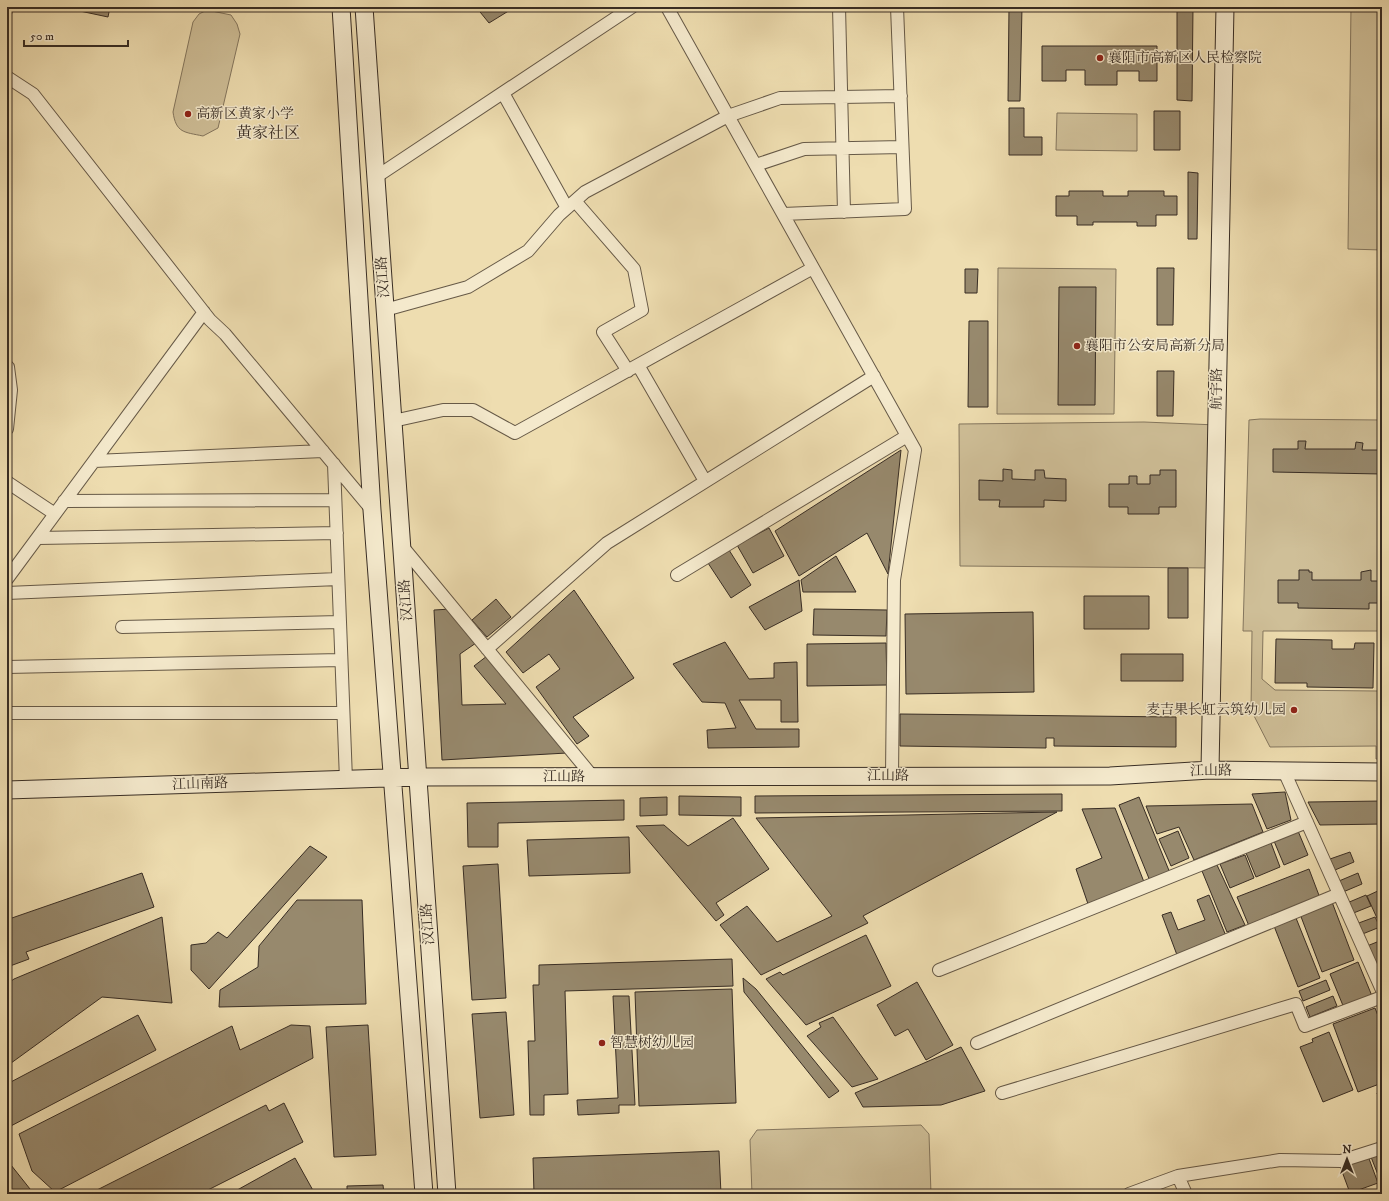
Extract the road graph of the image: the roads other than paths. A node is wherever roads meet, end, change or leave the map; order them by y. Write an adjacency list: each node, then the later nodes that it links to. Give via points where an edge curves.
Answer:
1 (341, 7): 36 (main road, 汉江路)
2 (364, 7): 16 (main road, 汉江路)
3 (632, 7): 9 (street)
4 (667, 7): 12 (street)
5 (839, 7): 11 (street)
6 (897, 7): 10 (street)
7 (1225, 7): 52 (main road, 航宇路)
8 (7, 77): 22 (street, via 33,94)
9 (503, 93): 16 (street); 17 (street)
10 (901, 96): 11 (street); 13 (street)
11 (842, 97): 12 (street, via 780,98); 14 (street)
12 (728, 116): 15 (street); 17 (street, via 585,192)
13 (902, 147): 14 (street); 18 (street, via 905,210)
14 (844, 148): 15 (street, via 804,149); 18 (street)
15 (756, 166): 19 (street)
16 (376, 177): 21 (main road, 汉江路)
17 (571, 205): 21 (street, via 528,251 468,287); 24 (street, via 634,269 642,310 603,332)
18 (844, 212): 19 (street)
19 (783, 214): 20 (street)
20 (813, 268): 24 (street); 25 (street)
21 (385, 310): 26 (main road, 汉江路)
22 (204, 312): 29 (street); 30 (street)
23 (8, 367): 27 (street, via 11,390)
24 (633, 368): 26 (street, via 515,433 473,410 443,410); 32 (street)
25 (874, 376): 28 (street); 32 (street)
26 (393, 421): 40 (main road, 汉江路)
27 (7, 429)
28 (907, 436): 41 (street); 55 (street, via 915,450 894,580)
29 (323, 451): 30 (street); 31 (street)
30 (94, 461): 35 (street)
31 (334, 464): 34 (street); 36 (street)
32 (705, 481): 47 (street, via 607,543)
33 (7, 482): 37 (street)
34 (335, 500): 35 (street); 38 (street)
35 (64, 501): 37 (street)
36 (372, 510): 58 (main road, 汉江路)
37 (55, 514): 39 (street)
38 (336, 533): 39 (street); 43 (street)
39 (38, 538): 42 (street)
40 (402, 546): 47 (street); 56 (main road, 汉江路)
41 (677, 575)
42 (7, 579)
43 (338, 579): 44 (street); 45 (street)
44 (7, 593)
45 (340, 622): 46 (street); 48 (street)
46 (122, 627)
47 (488, 649): 57 (street)
48 (341, 660): 49 (street); 51 (street)
49 (7, 667)
50 (7, 712): 51 (street)
51 (343, 713): 59 (street)
52 (1210, 770): 53 (main road, 江山路); 55 (main road, 江山路, via 1110,776)
53 (1284, 771): 54 (main road, 江山路); 61 (street)
54 (1382, 772)
55 (892, 776): 57 (main road, 江山路)
56 (418, 777): 57 (main road, 江山路); 58 (main road, 江山路); 71 (main road, 汉江路)
57 (593, 777)
58 (393, 778): 59 (main road, 江山南路); 70 (main road, 汉江路)
59 (346, 780): 60 (main road, 江山南路)
60 (7, 790)
61 (1307, 822): 62 (street); 63 (street)
62 (1339, 894): 64 (street); 66 (street)
63 (939, 970)
64 (1382, 990)
65 (1382, 997): 67 (street, via 1305,1026 1296,1004)
66 (977, 1043)
67 (1002, 1093)
68 (1382, 1148): 69 (street, via 1341,1161 1280,1160)
69 (1178, 1176): 72 (street); 73 (street)
70 (424, 1194)
71 (447, 1194)
72 (1128, 1194)
73 (1186, 1194)

